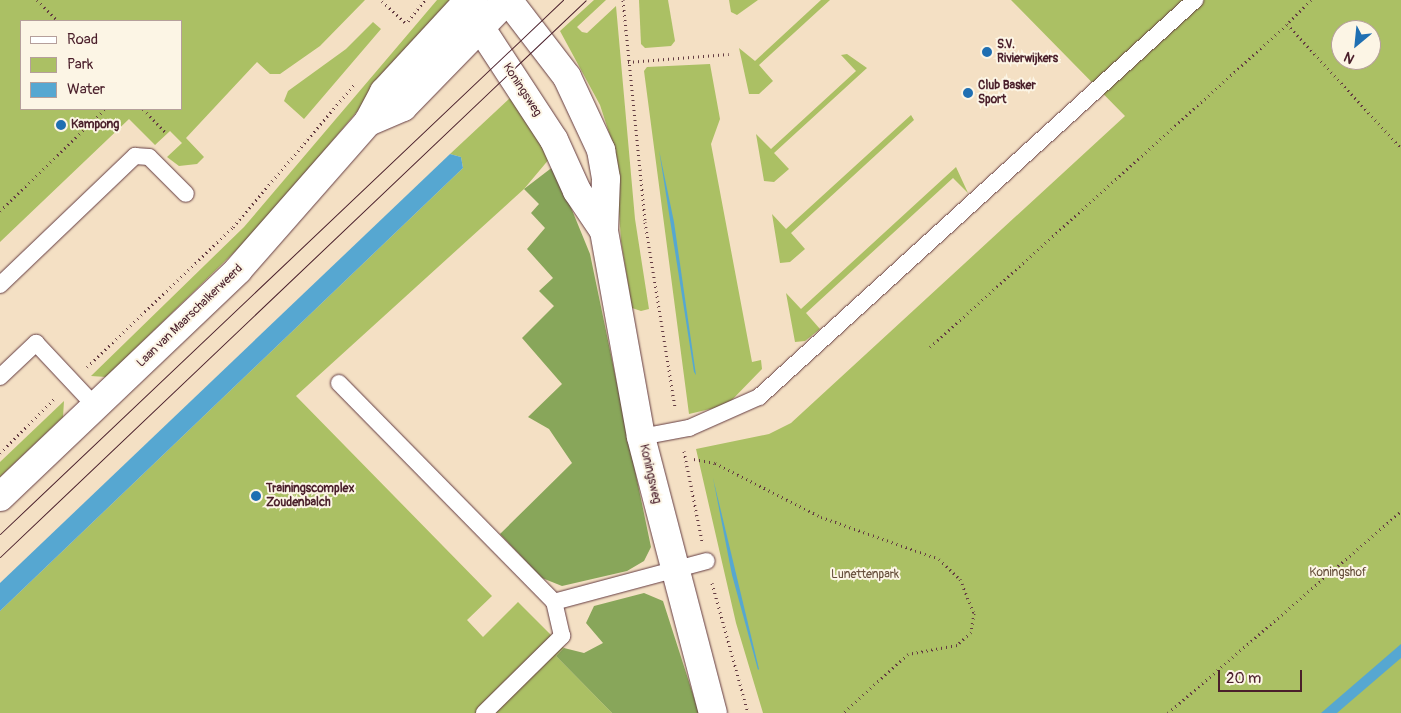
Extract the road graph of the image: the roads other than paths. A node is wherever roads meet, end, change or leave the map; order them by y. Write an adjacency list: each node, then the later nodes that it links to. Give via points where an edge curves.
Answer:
1 (471, 0): 4 (street, Koningsweg); 5 (street, Laan van Maarschalkerweerd, via 384,92)
2 (508, 0): 4 (street, Laan van Maarschalkerweerd); 7 (street, Koningsweg, via 557,62 593,128 606,179)
3 (1194, 0): 12 (lane, via 759,397 721,417)
4 (482, 30): 5 (street, Laan van Maarschalkerweerd, via 403,107); 7 (street, Koningsweg, via 554,140 577,191)
5 (368, 122): 11 (street, Laan van Maarschalkerweerd, via 244,264)
6 (186, 194): 8 (lane, via 149,157 135,156)
7 (604, 231): 12 (street, Koningsweg)
8 (0, 285)
9 (0, 376): 11 (lane, via 36,343)
10 (339, 383): 16 (lane)
11 (96, 406): 13 (street, Laan van Maarschalkerweerd)
12 (641, 437): 15 (street, Koningsweg)
13 (0, 498)
14 (707, 561): 15 (lane)
15 (672, 570): 16 (lane); 18 (street, Koningsweg)
16 (554, 602): 17 (lane, via 562,636)
17 (484, 713)
18 (713, 713)

